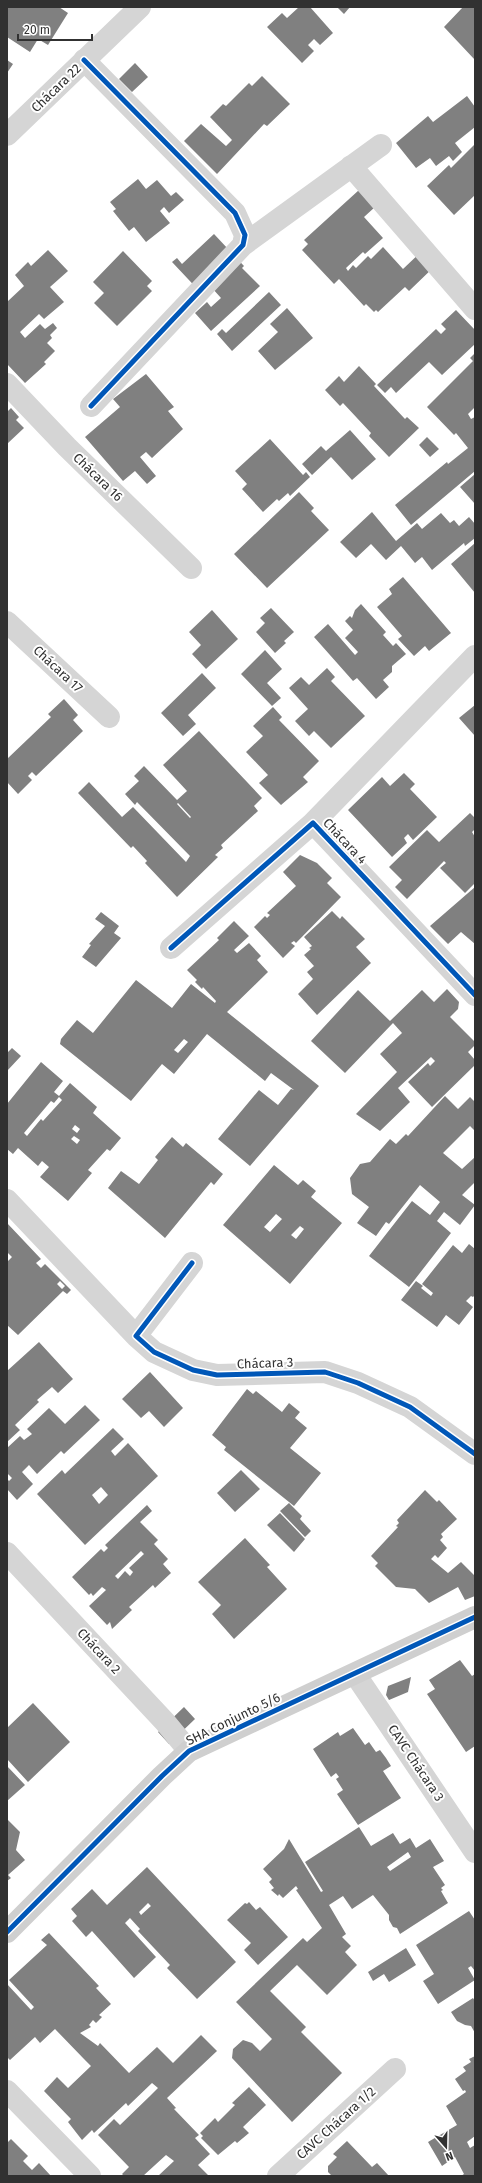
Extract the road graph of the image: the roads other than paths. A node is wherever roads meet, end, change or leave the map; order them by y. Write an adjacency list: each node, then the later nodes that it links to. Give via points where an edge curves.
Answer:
1 (140, 7): 2 (street, Chácara 22)
2 (84, 60): 3 (street, Chácara 22); 6 (street, via 235,214 246,235)
3 (7, 135)
4 (381, 145): 5 (street)
5 (351, 166): 6 (street); 7 (street)
6 (243, 245): 9 (street)
7 (475, 309)
8 (7, 384): 10 (street, Chácara 16, via 67,447)
9 (91, 406)
10 (191, 568)
11 (7, 622): 13 (street, Chácara 17)
12 (475, 656): 14 (street, Chácara 4)
13 (109, 717)
14 (313, 823): 15 (street, Chácara 4); 16 (street, Chácara 4)
15 (171, 948)
16 (475, 995)
17 (7, 1200): 19 (street, Chácara 3)
18 (192, 1263): 19 (street)
19 (136, 1336): 20 (street, Chácara 3, via 154,1352 193,1370 217,1375 325,1372 358,1383 410,1408)
20 (475, 1454)
21 (7, 1553): 24 (street, Chácara 2)
22 (475, 1617): 23 (street, SHA Conjunto 5/6)
23 (355, 1674): 24 (street, SHA Conjunto 5/6); 25 (street, CAVC Chácara 3)
24 (189, 1751): 26 (street, SHA Conjunto 5/6)
25 (475, 1852)
26 (7, 1932)
27 (395, 2069): 30 (street, CAVC Chácara 1/2)
28 (7, 2090): 29 (street)
29 (90, 2176)
30 (278, 2176)

